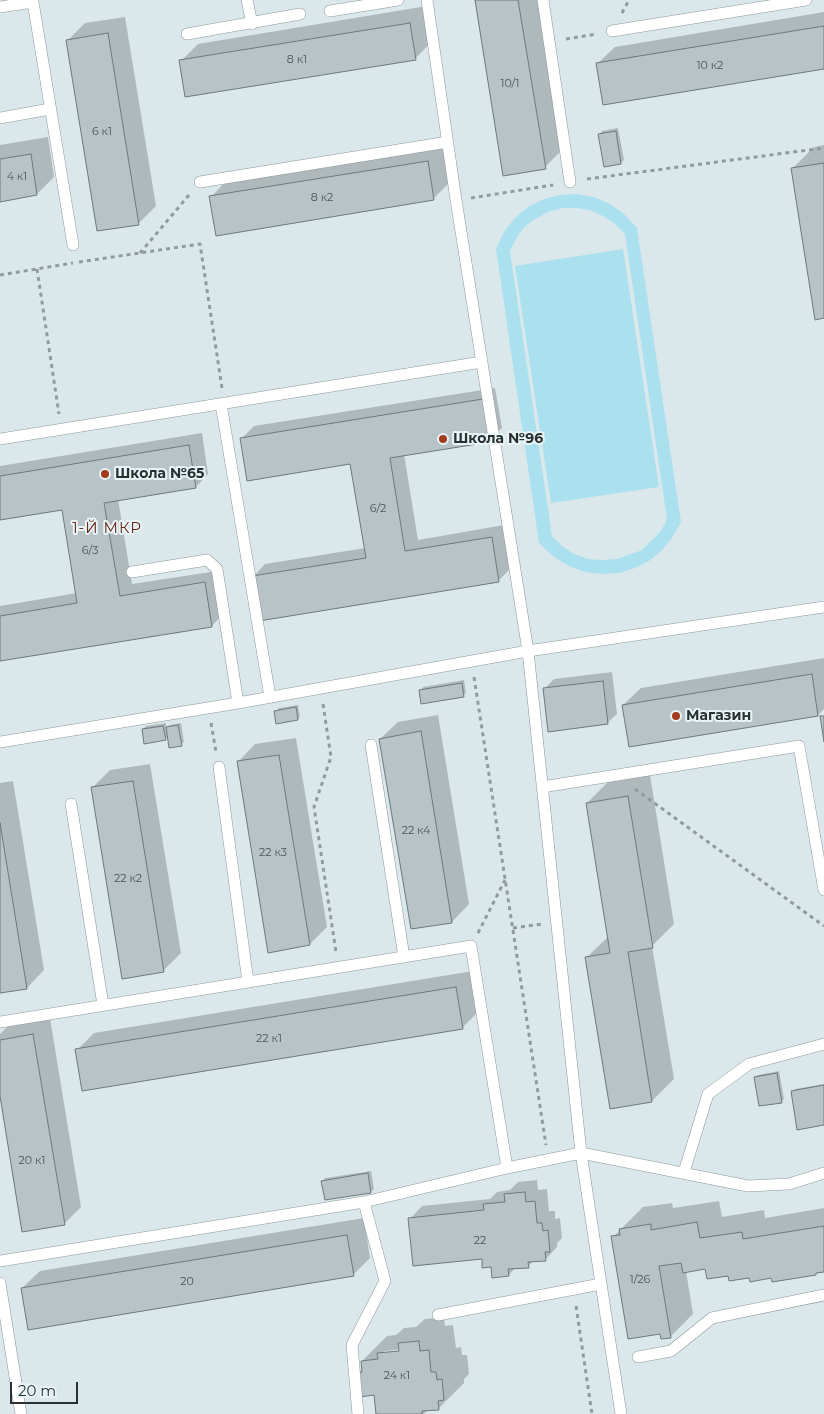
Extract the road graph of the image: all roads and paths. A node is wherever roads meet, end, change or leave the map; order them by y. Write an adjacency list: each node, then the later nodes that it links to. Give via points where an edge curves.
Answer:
1 (247, 0): 9 (lane)
2 (398, 0): 7 (lane)
3 (427, 0): 15 (lane)
4 (542, 0): 12 (lane)
5 (806, 0): 10 (lane)
6 (0, 7): 13 (lane, via 33,2)
7 (330, 11)
8 (300, 14): 9 (lane)
9 (252, 24): 11 (lane)
10 (612, 31): 12 (path)
11 (187, 34)
12 (549, 42): 18 (lane)
13 (50, 109): 14 (lane); 20 (lane)
14 (0, 118)
15 (448, 142): 17 (lane); 19 (lane)
16 (824, 148): 18 (path)
17 (200, 182): 21 (path)
18 (570, 182): 19 (path)
19 (456, 200): 24 (lane)
20 (73, 245)
21 (139, 253): 22 (path); 25 (path, via 200,244 223,386)
22 (37, 269): 23 (path); 26 (path)
23 (0, 275)
24 (482, 362): 25 (lane); 30 (lane)
25 (221, 404): 26 (lane); 33 (lane)
26 (62, 430): 27 (lane)
27 (0, 439)
28 (132, 572): 34 (lane, via 207,560 217,569)
29 (824, 607): 30 (lane)
30 (528, 651): 31 (lane); 40 (lane)
31 (472, 661): 32 (lane); 42 (path)
32 (320, 688): 33 (lane); 49 (path, via 331,757 314,807)
33 (270, 697): 34 (lane)
34 (238, 703): 35 (lane)
35 (208, 708): 36 (lane); 38 (path)
36 (0, 742)
37 (371, 744): 48 (lane)
38 (219, 767): 50 (lane)
39 (626, 773): 40 (lane); 43 (lane, via 799,746); 45 (path, via 636,791)
40 (542, 787): 44 (lane)
41 (71, 804): 51 (lane)
42 (505, 880): 46 (path); 47 (path)
43 (824, 890)
44 (557, 923): 46 (path); 54 (lane)
45 (824, 926)
46 (512, 928): 55 (path)
47 (471, 946): 48 (lane); 56 (lane)
48 (404, 957): 49 (lane)
49 (338, 968): 50 (lane)
50 (248, 982): 51 (lane)
51 (103, 1006): 52 (lane)
52 (0, 1022)
53 (824, 1044): 57 (lane, via 749,1064 708,1094)
54 (581, 1154): 55 (lane); 57 (lane); 62 (lane)
55 (548, 1160): 56 (lane)
56 (507, 1168): 59 (lane)
57 (684, 1172): 58 (lane, via 748,1186 789,1184)
58 (824, 1173)
59 (364, 1202): 60 (lane); 69 (lane, via 385,1281 352,1345)
60 (0, 1261)
61 (0, 1283): 66 (lane)
62 (601, 1284): 63 (lane); 71 (lane)
63 (573, 1290): 65 (lane); 70 (path)
64 (824, 1296): 67 (lane, via 712,1318 671,1351)
65 (438, 1314)
66 (5, 1346): 68 (lane)
67 (638, 1357)
68 (20, 1414)
69 (358, 1414)
70 (592, 1414)
71 (621, 1414)

